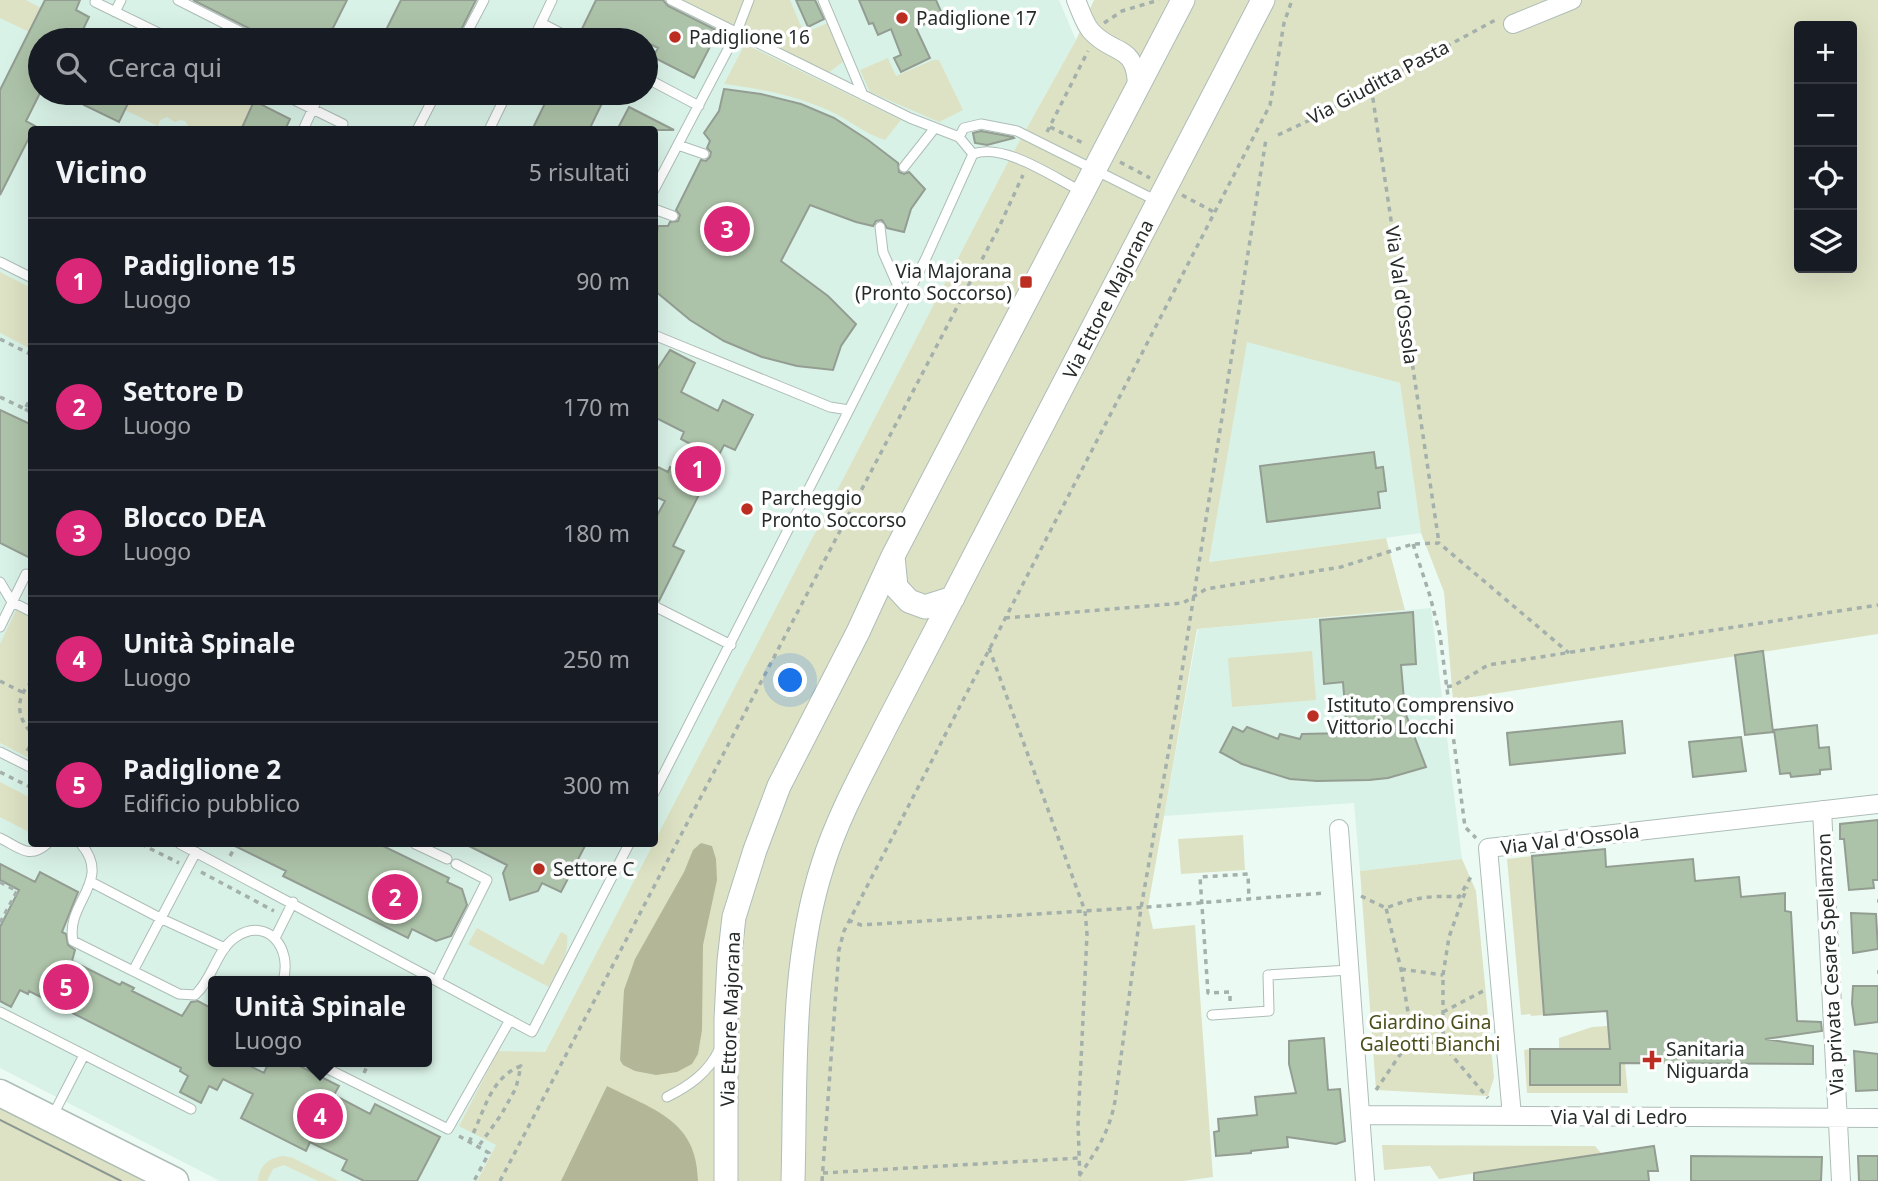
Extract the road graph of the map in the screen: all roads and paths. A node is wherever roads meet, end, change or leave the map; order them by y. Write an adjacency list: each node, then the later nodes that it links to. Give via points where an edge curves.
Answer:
1 (121, 0): 15 (lane)
2 (178, 0): 21 (lane)
3 (484, 0): 22 (lane)
4 (552, 0): 16 (lane)
5 (671, 0): 25 (lane)
6 (749, 0): 25 (lane)
7 (823, 0): 32 (lane)
8 (1076, 0): 28 (street, via 1089,30)
9 (1159, 0): 17 (path, via 1122,11)
10 (1183, 0): 26 (street, Via Ettore Majorana)
11 (1263, 0): 60 (street, Via Ettore Majorana)
12 (1292, 0): 50 (path, via 1270,106)
13 (1572, 0): 18 (street)
14 (95, 2): 15 (lane)
15 (115, 12): 20 (lane)
16 (541, 23): 23 (lane); 24 (lane)
17 (1103, 24)
18 (1513, 24)
19 (1478, 27): 31 (path, Via Giuditta Pasta)
20 (148, 28)
21 (233, 28)
22 (469, 28)
23 (539, 28)
24 (551, 28)
25 (736, 34): 32 (lane); 37 (lane)
26 (1162, 41): 28 (street, via 1148,53); 30 (street, Via Ettore Majorana)
27 (1092, 45): 39 (path)
28 (1120, 50): 30 (street, via 1133,61)
29 (658, 84): 37 (lane)
30 (1137, 88): 55 (street, Via Ettore Majorana)
31 (1368, 89): 46 (path, Via Giuditta Pasta); 76 (path, Via Val d'Ossola)
32 (863, 95): 45 (lane)
33 (305, 105): 38 (lane)
34 (315, 105): 38 (lane)
35 (430, 105): 42 (lane)
36 (501, 105): 43 (lane)
37 (699, 106): 51 (lane)
38 (313, 109): 40 (lane); 41 (lane)
39 (1056, 114)
40 (343, 124)
41 (305, 126)
42 (419, 126)
43 (491, 126)
44 (1050, 127): 52 (path)
45 (934, 129): 47 (lane); 56 (lane)
46 (1278, 135)
47 (959, 137): 54 (lane); 55 (lane, via 964,128 981,124 1006,128)
48 (1266, 139): 81 (path)
49 (1258, 141): 50 (path)
50 (1250, 144): 62 (path)
51 (678, 145): 53 (lane); 58 (lane)
52 (1091, 147)
53 (704, 154)
54 (973, 154): 59 (lane, via 982,150 1004,153); 67 (lane)
55 (1104, 164): 59 (street, Via Ettore Majorana); 60 (lane); 60 (path)
56 (904, 167)
57 (1025, 173): 177 (path)
58 (658, 182)
59 (1083, 192): 78 (street, Via Ettore Majorana)
60 (1162, 194): 62 (path); 82 (street, Via Ettore Majorana)
61 (658, 210): 63 (lane)
62 (1214, 212): 87 (path)
63 (673, 216)
64 (880, 227): 67 (lane, via 883,252)
65 (0, 262): 66 (lane)
66 (28, 276)
67 (904, 300): 74 (lane)
68 (658, 337): 74 (lane, via 830,407)
69 (0, 340): 70 (path)
70 (28, 353)
71 (0, 397): 73 (path)
72 (28, 404): 73 (path)
73 (25, 410): 75 (path)
74 (849, 410): 89 (lane)
75 (28, 411)
76 (1439, 543): 77 (path); 91 (path)
77 (1413, 544): 81 (path, via 1341,567 1206,589); 94 (path, via 1437,622)
78 (893, 556): 82 (street, via 896,587 909,601 925,607); 154 (street, Via Ettore Majorana, via 779,786 755,850 734,917)
79 (28, 575): 83 (lane)
80 (0, 582): 83 (lane)
81 (1195, 595): 87 (path, via 1183,603); 129 (path)
82 (953, 598): 179 (street, Via Ettore Majorana, via 845,807 815,891 800,979)
83 (12, 602): 86 (lane); 88 (lane)
84 (1878, 605): 91 (path)
85 (658, 608): 89 (lane)
86 (28, 610)
87 (1005, 618): 90 (path)
88 (0, 627)
89 (731, 645): 100 (lane)
90 (989, 648): 131 (path); 134 (path)
91 (1569, 653): 94 (path, via 1488,665)
92 (0, 681): 95 (path)
93 (28, 686): 95 (path)
94 (1447, 687): 113 (path, via 1465,827)
95 (22, 692): 96 (path, via 19,713)
96 (28, 728)
97 (0, 752): 98 (lane)
98 (28, 766)
99 (0, 772): 101 (path)
100 (658, 785)
101 (28, 786)
102 (1878, 804): 103 (street, Via Val d'Ossola)
103 (1822, 810): 113 (street, Via Val d'Ossola); 166 (street, Via privata Cesare Spellanzon)
104 (1339, 830): 139 (street)
105 (0, 838): 106 (lane, via 30,853)
106 (44, 847)
107 (83, 847): 122 (lane, via 94,869)
108 (147, 847): 118 (path)
109 (186, 847): 114 (lane)
110 (235, 847): 115 (path)
111 (421, 847): 116 (lane)
112 (627, 847): 153 (lane, via 532,1032)
113 (1488, 848): 148 (street, Via Val d'Ossola)
114 (196, 852): 127 (lane); 133 (lane)
115 (230, 856)
116 (447, 859)
117 (456, 864): 147 (lane, via 487,880)
118 (184, 865)
119 (193, 867): 132 (path)
120 (1470, 879): 141 (path, via 1448,937)
121 (0, 882): 135 (path, via 17,891)
122 (91, 882): 133 (lane); 140 (lane, via 74,920 73,941)
123 (1324, 893): 126 (path)
124 (1359, 895): 130 (path)
125 (1459, 897): 130 (path, via 1432,895)
126 (1249, 900): 128 (path); 128 (path, via 1248,874 1212,876 1200,877)
127 (293, 902): 136 (lane); 144 (lane)
128 (1202, 903): 129 (path); 151 (path, via 1208,992 1230,992)
129 (1141, 908): 131 (path); 174 (path, via 1111,1124)
130 (1386, 908): 138 (path)
131 (1085, 911): 134 (path, via 860,925); 172 (path)
132 (276, 912)
133 (162, 919): 137 (lane); 140 (lane)
134 (848, 920): 173 (path, via 839,950)
135 (0, 923)
136 (275, 938): 137 (lane, via 248,932); 143 (lane, via 284,949)
137 (225, 948): 142 (lane)
138 (1401, 969): 141 (path); 155 (path)
139 (1349, 970): 151 (lane, via 1268,975 1269,1011); 163 (street)
140 (133, 971): 146 (lane, via 178,995 195,995)
141 (1443, 975): 150 (path)
142 (210, 976)
143 (284, 976)
144 (430, 976)
145 (432, 977): 147 (lane)
146 (208, 980)
147 (437, 980): 153 (lane)
148 (1498, 981): 150 (path); 165 (street, Via Val d'Ossola)
149 (0, 1012): 157 (lane)
150 (1443, 1012): 156 (path)
151 (1231, 1014): 152 (lane)
152 (1212, 1015)
153 (510, 1020): 169 (lane)
154 (726, 1036): 161 (lane, via 713,1062 690,1086); 178 (street, Via Ettore Majorana)
155 (1412, 1037): 156 (path); 159 (path)
156 (1443, 1045): 164 (path, via 1488,1096)
157 (84, 1055): 162 (lane); 168 (lane)
158 (324, 1067): 169 (lane)
159 (1376, 1090)
160 (0, 1093): 168 (main road)
161 (667, 1097)
162 (191, 1109)
163 (1360, 1115): 164 (street, Via Val di Ledro); 181 (street)
164 (1489, 1116): 165 (street, Via Val di Ledro)
165 (1512, 1116): 166 (street, Via Val di Ledro)
166 (1838, 1118): 167 (street, Via Val di Ledro); 182 (street, Via privata Cesare Spellanzon)
167 (1878, 1118)
168 (52, 1119): 175 (main road)
169 (448, 1129): 170 (path)
170 (469, 1142): 171 (path); 171 (path, via 495,1084 521,1066 516,1088)
171 (478, 1147): 176 (path, via 489,1153)
172 (1079, 1158): 173 (path); 174 (path)
173 (823, 1173): 180 (path)
174 (1079, 1179)
175 (175, 1181)
176 (474, 1181)
177 (499, 1181)
178 (726, 1181)
179 (793, 1181)
180 (822, 1181)
181 (1365, 1181)
182 (1841, 1181)

